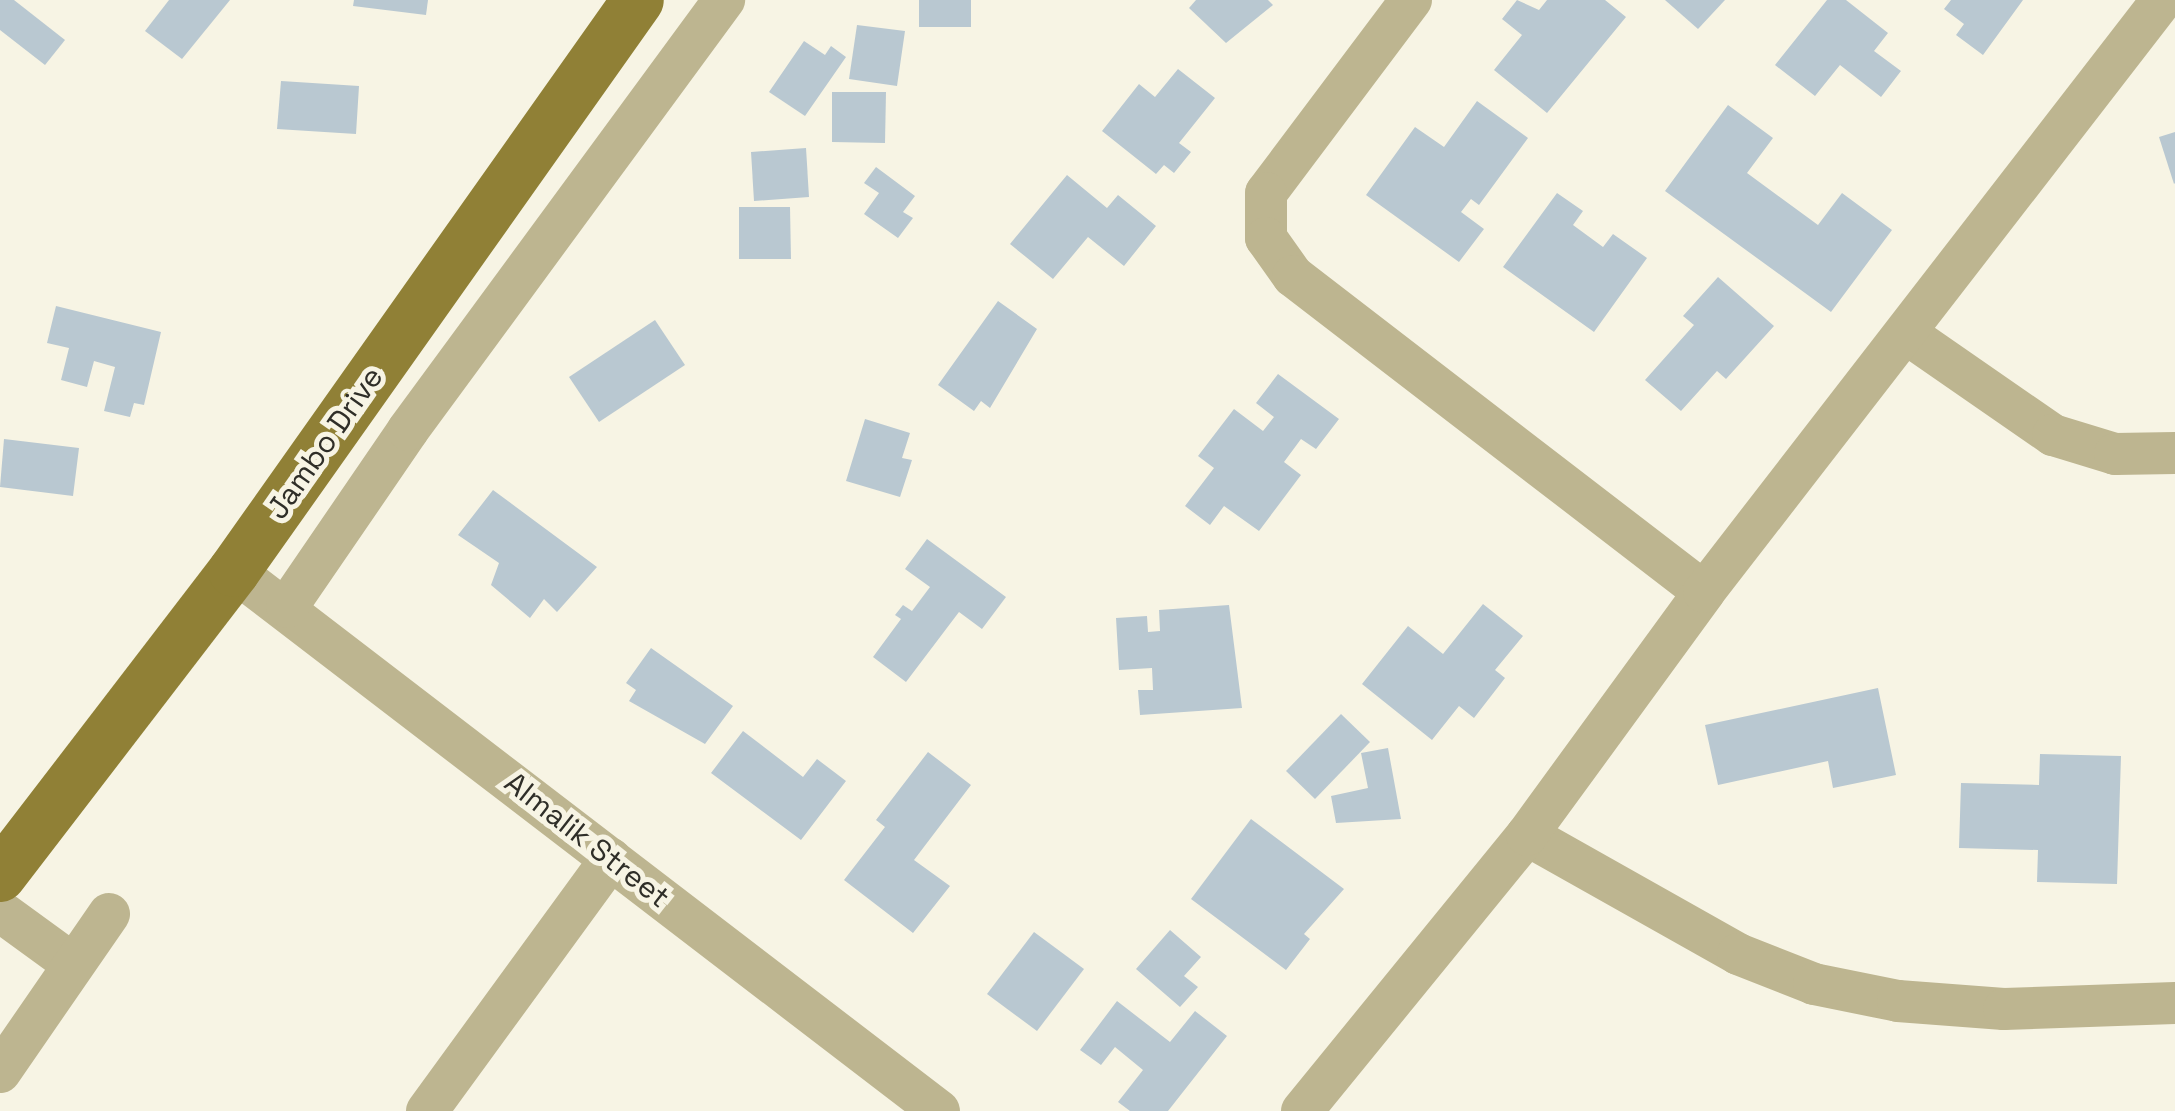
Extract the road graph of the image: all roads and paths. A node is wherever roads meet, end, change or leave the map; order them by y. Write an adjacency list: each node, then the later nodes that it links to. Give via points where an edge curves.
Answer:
1 (638, 0): 7 (main road, Jambo Drive)
2 (724, 0): 9 (street, Jambo Drive, via 408,430)
3 (1411, 0): 8 (street, via 1266,194 1266,238 1293,276)
4 (2162, 0): 5 (street)
5 (1907, 334): 6 (street, via 2053,435 2115,454); 8 (street)
6 (2175, 452)
7 (234, 571): 9 (street, Almalik Street); 12 (main road, Jambo Drive)
8 (1704, 592): 10 (street)
9 (287, 608): 11 (street, Almalik Street)
10 (1527, 836): 16 (street, via 1738,954 1814,984 1898,1001 2004,1008); 20 (street)
11 (611, 859): 18 (street, Almalik Street); 19 (street)
12 (0, 876)
13 (0, 911): 15 (street)
14 (109, 914): 15 (street)
15 (73, 964): 17 (street)
16 (2175, 1004)
17 (0, 1072)
18 (917, 1104)
19 (427, 1111)
20 (1302, 1111)

